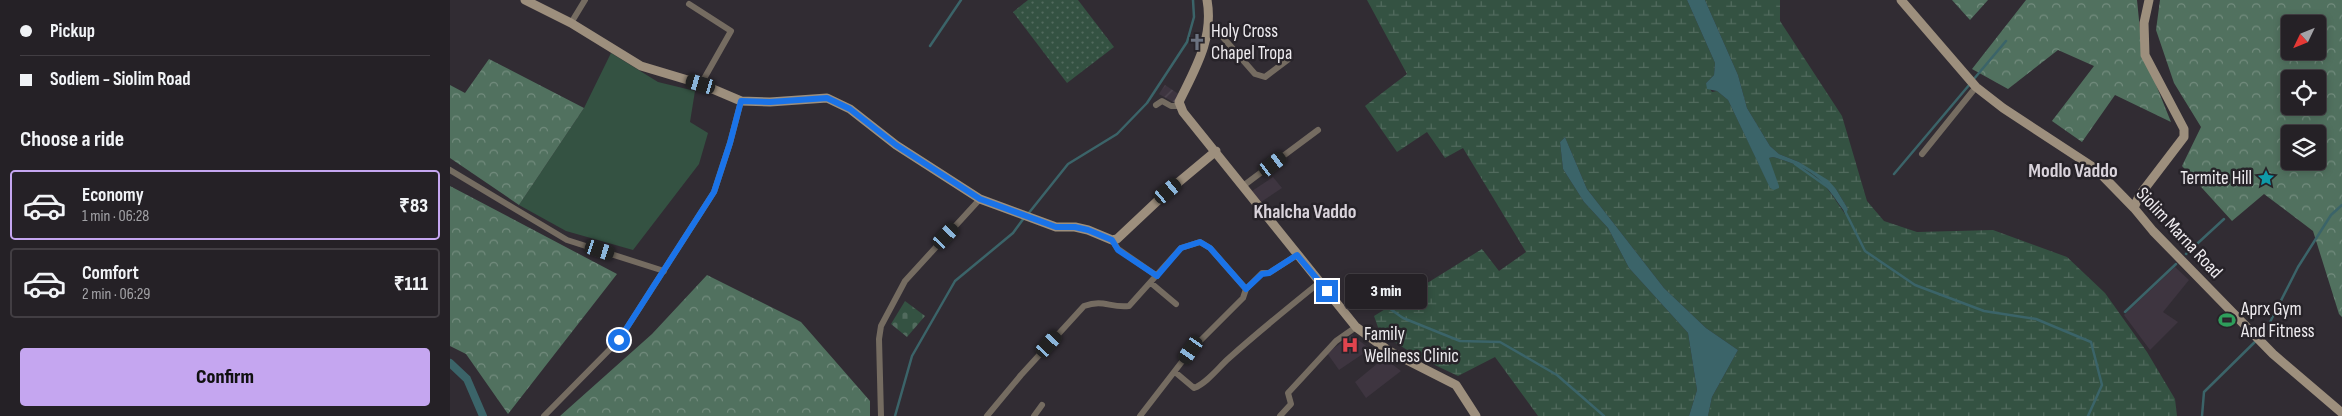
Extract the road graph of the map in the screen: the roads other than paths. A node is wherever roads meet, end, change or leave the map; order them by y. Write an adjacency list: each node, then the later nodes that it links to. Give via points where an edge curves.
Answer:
1 (525, 0): 7 (main road)
2 (585, 0): 7 (street)
3 (1207, 0): 8 (main road)
4 (1901, 0): 11 (main road, Siolim Marna Road)
5 (2149, 0): 21 (main road, via 2144,23 2146,54 2184,129 2184,137 2139,196)
6 (689, 4): 10 (street, via 731,31)
7 (571, 23): 10 (main road, via 641,66)
8 (1209, 30): 9 (street, via 1220,34 1255,74 1265,77); 14 (main road, via 1205,47 1178,102)
9 (1290, 58)
10 (701, 84): 12 (main road)
11 (1976, 87): 17 (street); 21 (main road, Siolim Marna Road, via 2096,170)
12 (741, 101): 20 (main road, via 827,98 850,109 896,145); 24 (street, via 714,192)
13 (1156, 105): 14 (street, via 1162,101)
14 (1179, 106): 16 (main road)
15 (1318, 130): 19 (street)
16 (1216, 151): 19 (main road); 22 (main road)
17 (1922, 154)
18 (450, 170): 24 (street, via 568,240)
19 (1243, 186): 23 (main road)
20 (980, 199): 22 (main road, via 1056,227 1088,230); 35 (street, via 905,281 881,326)
21 (2134, 208): 33 (main road, Siolim Marna Road, via 2273,354)
22 (1112, 240): 25 (street, via 1118,250)
23 (1297, 255): 27 (main road); 28 (street, via 1262,274)
24 (664, 271): 34 (street, via 619,340)
25 (1157, 276): 26 (street); 28 (street, via 1181,248 1200,242 1210,248)
26 (1151, 282): 29 (street); 36 (street, via 1129,306 1117,307 1098,301 1084,306)
27 (1320, 282): 30 (main road); 31 (street, via 1272,320 1201,386 1194,388)
28 (1246, 289): 31 (street, via 1243,298 1208,331)
29 (1176, 304)
30 (1356, 327): 39 (street, via 1336,341 1288,393 1291,404); 40 (main road, via 1389,351 1456,385)
31 (1175, 372): 38 (street)
32 (1042, 405): 37 (street)
33 (2342, 413)
34 (544, 416)
35 (881, 416)
36 (987, 416)
37 (1034, 416)
38 (1140, 416)
39 (1280, 416)
40 (1476, 416)

